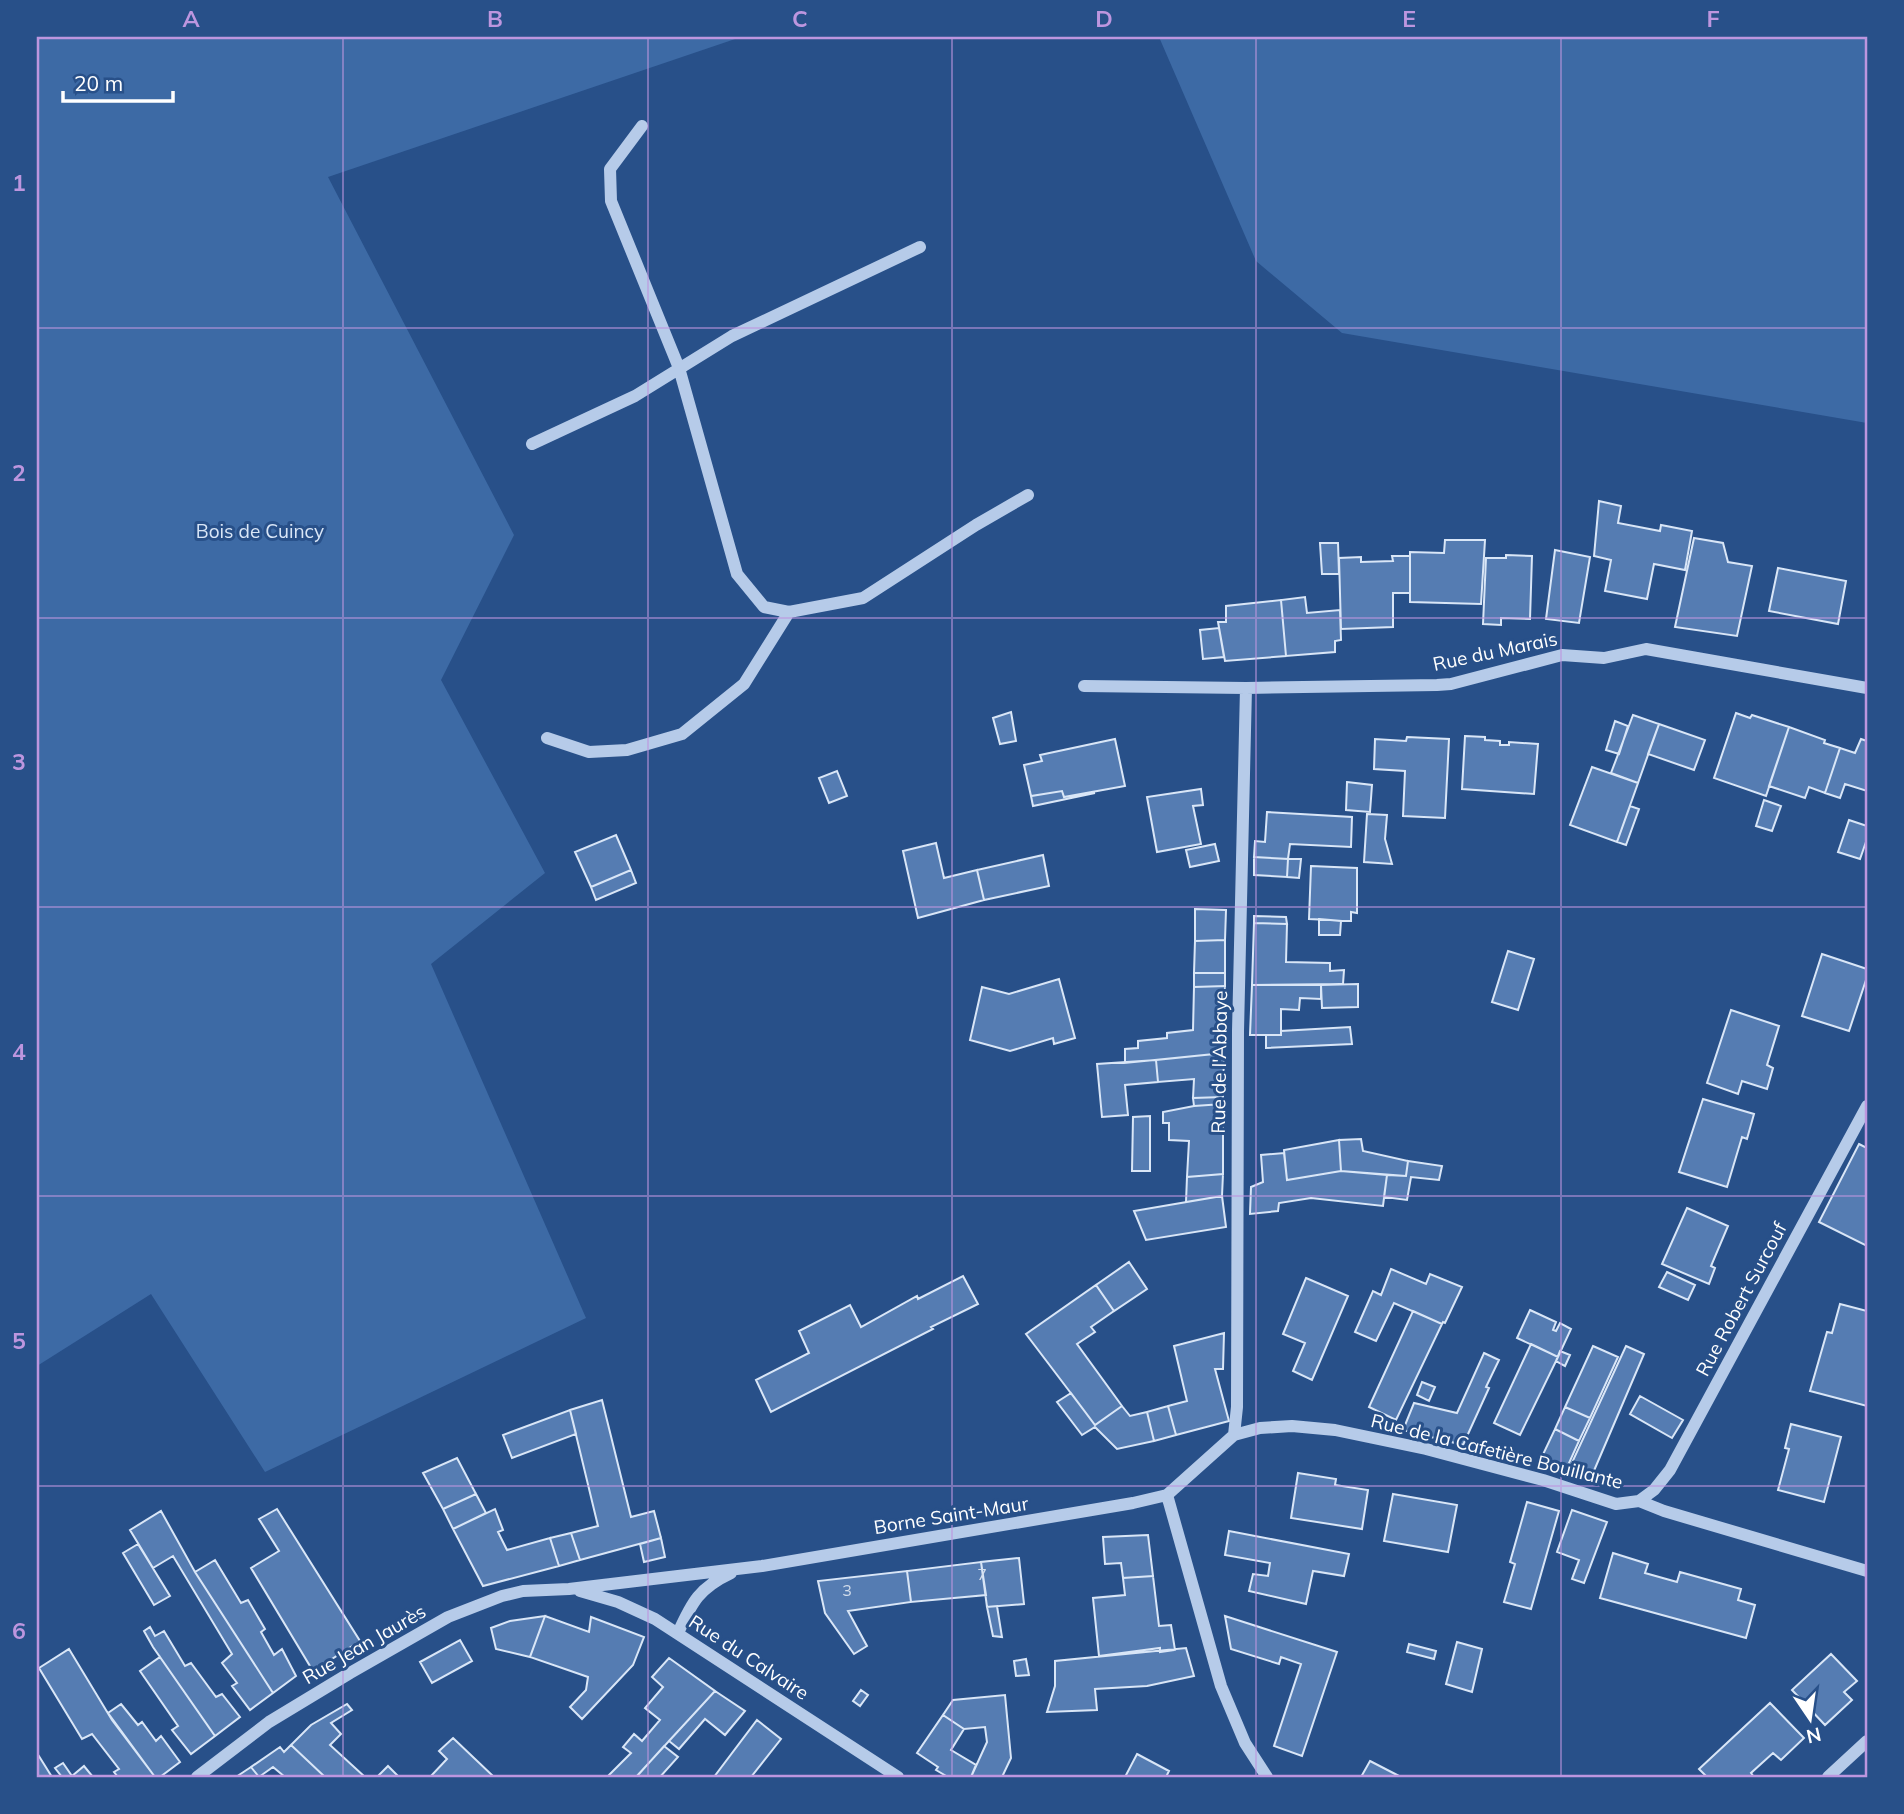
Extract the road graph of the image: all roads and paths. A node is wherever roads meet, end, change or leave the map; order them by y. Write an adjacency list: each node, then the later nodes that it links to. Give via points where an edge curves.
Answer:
1 (642, 126): 3 (street, via 610,169 611,201)
2 (920, 247): 3 (street, via 732,336)
3 (679, 369): 4 (street, via 635,396); 6 (street, via 737,574 764,607)
4 (532, 444)
5 (1028, 495): 6 (street, via 863,598)
6 (789, 612): 10 (street, via 744,684 682,734 627,750 589,752)
7 (1084, 687): 8 (street, Rue du Marais)
8 (1246, 688): 9 (street, Rue du Marais, via 1451,684 1570,654 1596,658 1646,649); 12 (street, Rue de l'Abbaye)
9 (1867, 688)
10 (547, 738)
11 (1867, 1106): 14 (street, Rue Robert Surcouf, via 1670,1470)
12 (1234, 1435): 13 (street); 14 (street, Rue de la Cafetière Bouillante, via 1276,1426 1335,1430 1456,1457 1616,1504)
13 (1167, 1495): 15 (street, Borne Saint-Maur); 22 (street, via 1224,1695 1245,1743)
14 (1639, 1501): 16 (street, Rue de la Cafetière Bouillante)
15 (740, 1568): 17 (street, Borne Saint-Maur); 18 (street, Borne Saint-Maur, via 700,1592)
16 (1867, 1572)
17 (569, 1589): 18 (street, Rue du Calvaire, via 627,1606); 20 (street, Rue Jean Jaurès, via 502,1596 448,1617 269,1722)
18 (678, 1633): 21 (street, Rue du Calvaire)
19 (1867, 1741): 23 (street)
20 (197, 1777)
21 (898, 1777)
22 (1267, 1777)
23 (1828, 1777)

